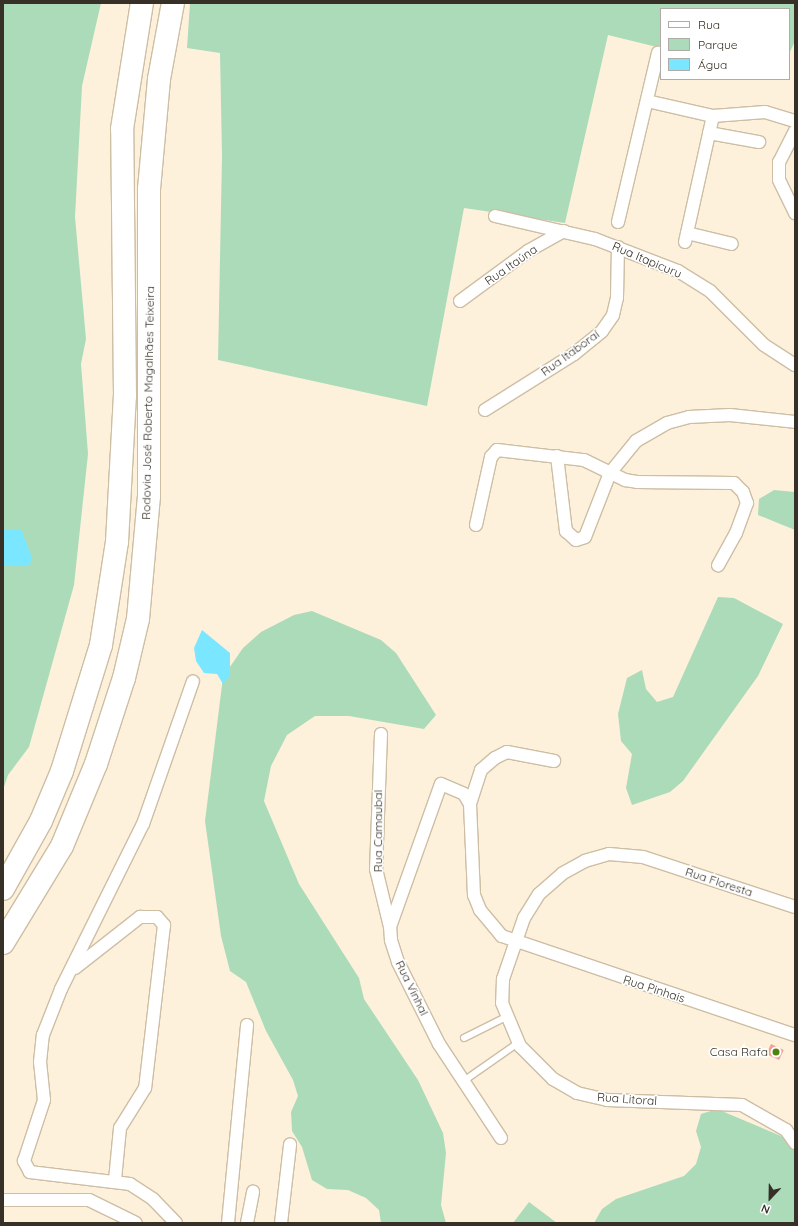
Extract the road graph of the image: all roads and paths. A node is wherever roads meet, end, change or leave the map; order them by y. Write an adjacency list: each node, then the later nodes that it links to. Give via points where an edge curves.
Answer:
1 (142, 3): 28 (highway, Rodovia José Roberto Magalhães Teixeira, via 122,129 124,396 117,542 102,637 62,770 41,821)
2 (173, 3): 32 (highway, Rodovia José Roberto Magalhães Teixeira, via 159,79 149,189 149,496 138,619 124,678 96,764 62,846)
3 (658, 53): 4 (street)
4 (647, 101): 5 (street); 12 (street)
5 (713, 116): 6 (street, via 765,112); 8 (street)
6 (795, 121)
7 (795, 132): 10 (street, via 780,162 779,180)
8 (710, 133): 9 (street); 14 (street, via 686,238)
9 (759, 142)
10 (795, 212)
11 (494, 216): 13 (street, Rua Itapicuru)
12 (618, 222)
13 (564, 231): 15 (street, Rua Itapicuru); 16 (street, Rua Itaúna, via 528,251)
14 (732, 244)
15 (618, 247): 17 (street, Rua Itapicuru, via 678,271 710,291 764,345); 18 (street, Rua Itaboraí, via 617,298 613,315 602,331 574,354)
16 (460, 301)
17 (795, 365)
18 (485, 410)
19 (795, 422): 21 (street, via 730,415 689,417 667,423 636,441)
20 (557, 456): 21 (street, via 584,460); 21 (street, via 566,531 576,540 584,537); 22 (street, via 497,450 491,457)
21 (610, 473): 23 (street, via 637,482 734,483 743,492 747,503 736,533)
22 (476, 525)
23 (718, 565)
24 (193, 681): 33 (street, via 143,824)
25 (382, 734): 30 (street, Rua Camaubal, via 376,869)
26 (554, 761): 27 (street, via 508,752 495,758 481,770)
27 (470, 804): 30 (street, via 464,794 445,784 438,787); 31 (street, via 474,895 491,926)
28 (3, 889)
29 (795, 908): 31 (street, Rua Floresta, via 643,857 609,854 585,861 562,874 539,894)
30 (390, 927): 39 (street, Rua Vinhal, via 398,962 439,1044)
31 (513, 942): 34 (street, Rua Litoral, via 503,979 502,1003); 36 (street, Rua Pinhais)
32 (3, 943)
33 (71, 970): 43 (street, via 43,1035 40,1062 44,1100 24,1161 25,1167 30,1172); 43 (street, via 140,917 157,917 164,925 145,1088 120,1128)
34 (506, 1016): 37 (lane); 38 (street, Rua Litoral)
35 (246, 1025): 48 (street)
36 (795, 1035)
37 (464, 1038)
38 (518, 1043): 39 (lane); 41 (street, Rua Litoral, via 553,1079 576,1093 607,1100 742,1105 782,1126)
39 (465, 1080): 40 (street, Rua Vinhal)
40 (501, 1138)
41 (795, 1143)
42 (290, 1145): 50 (street)
43 (115, 1180): 47 (street, via 130,1184 153,1198)
44 (253, 1192): 49 (street)
45 (3, 1200): 46 (street, via 89,1200)
46 (136, 1223)
47 (176, 1223)
48 (228, 1223)
49 (247, 1223)
50 (281, 1223)

